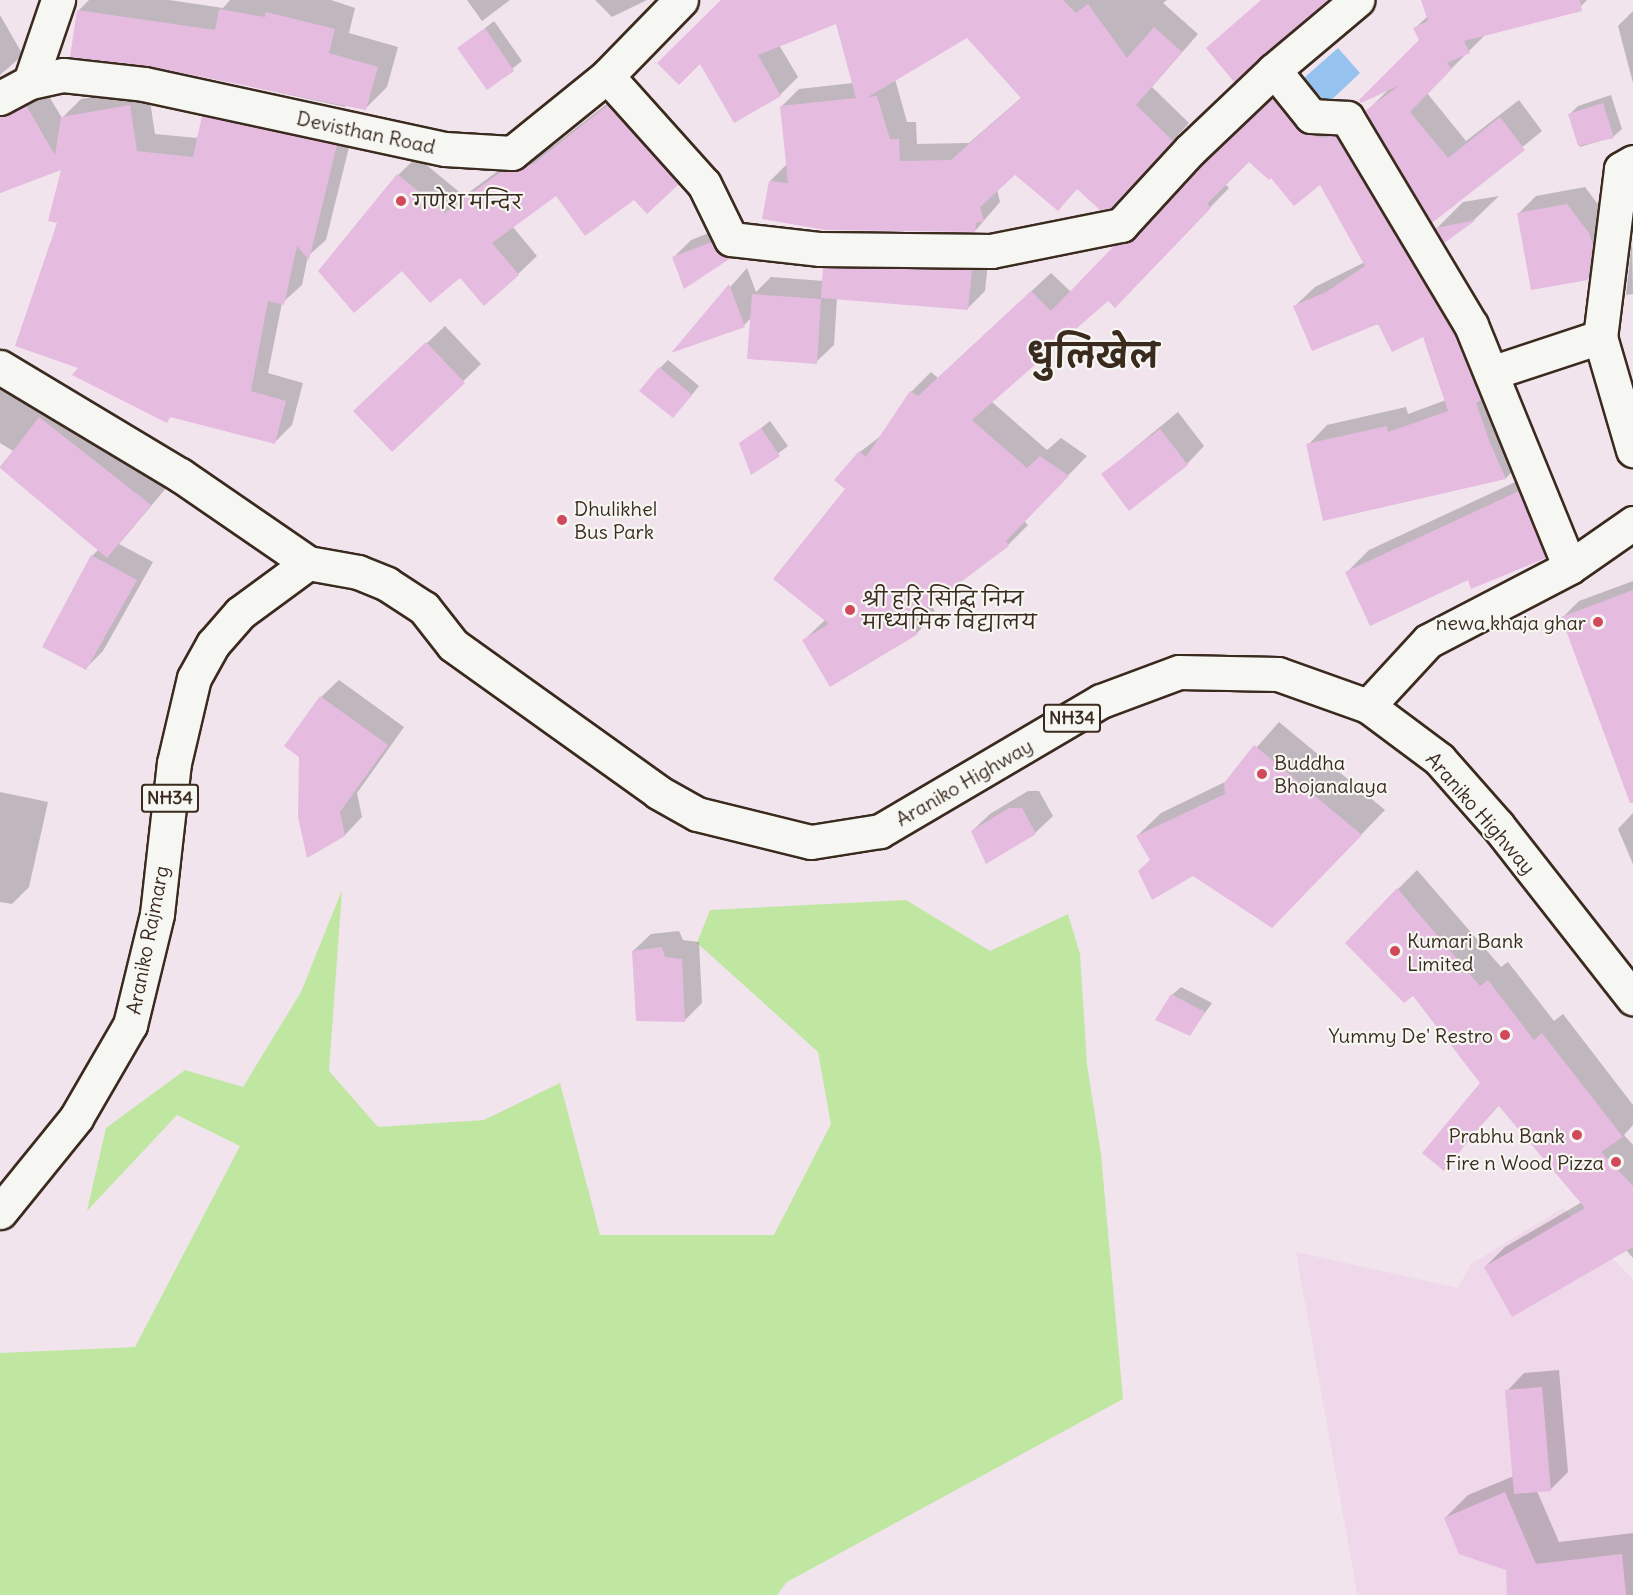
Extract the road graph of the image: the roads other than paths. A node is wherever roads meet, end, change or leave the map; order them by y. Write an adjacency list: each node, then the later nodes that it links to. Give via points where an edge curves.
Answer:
1 (58, 0): 6 (main road)
2 (681, 0): 5 (main road, Devisthan Road)
3 (1357, 0): 4 (main road)
4 (1274, 70): 5 (main road, via 1121,225 991,251 820,249 731,239 704,184); 11 (main road, via 1311,116 1347,118 1471,325)
5 (607, 75): 6 (main road, Devisthan Road, via 512,153 445,149 144,84 63,75)
6 (30, 82): 7 (main road, Devisthan Road)
7 (0, 98)
8 (1633, 162): 9 (main road, via 1621,169)
9 (1600, 337): 11 (main road); 12 (main road)
10 (0, 367): 14 (main road, via 180,475)
11 (1491, 373): 15 (main road)
12 (1633, 450)
13 (1633, 523): 15 (main road)
14 (308, 563): 16 (main road, Araniko Highway / NH34, via 358,572 387,584 424,608 453,645 658,792 697,814 811,842 880,831 1101,701 1179,672 1278,674); 18 (main road, Araniko Rajmarg / NH34, via 240,614 213,644 194,678 174,763 157,914 130,1025 76,1118)
15 (1570, 567): 16 (main road, via 1428,641)
16 (1368, 706): 17 (main road, Araniko Highway / NH34, via 1439,759)
17 (1627, 985)
18 (0, 1212)

